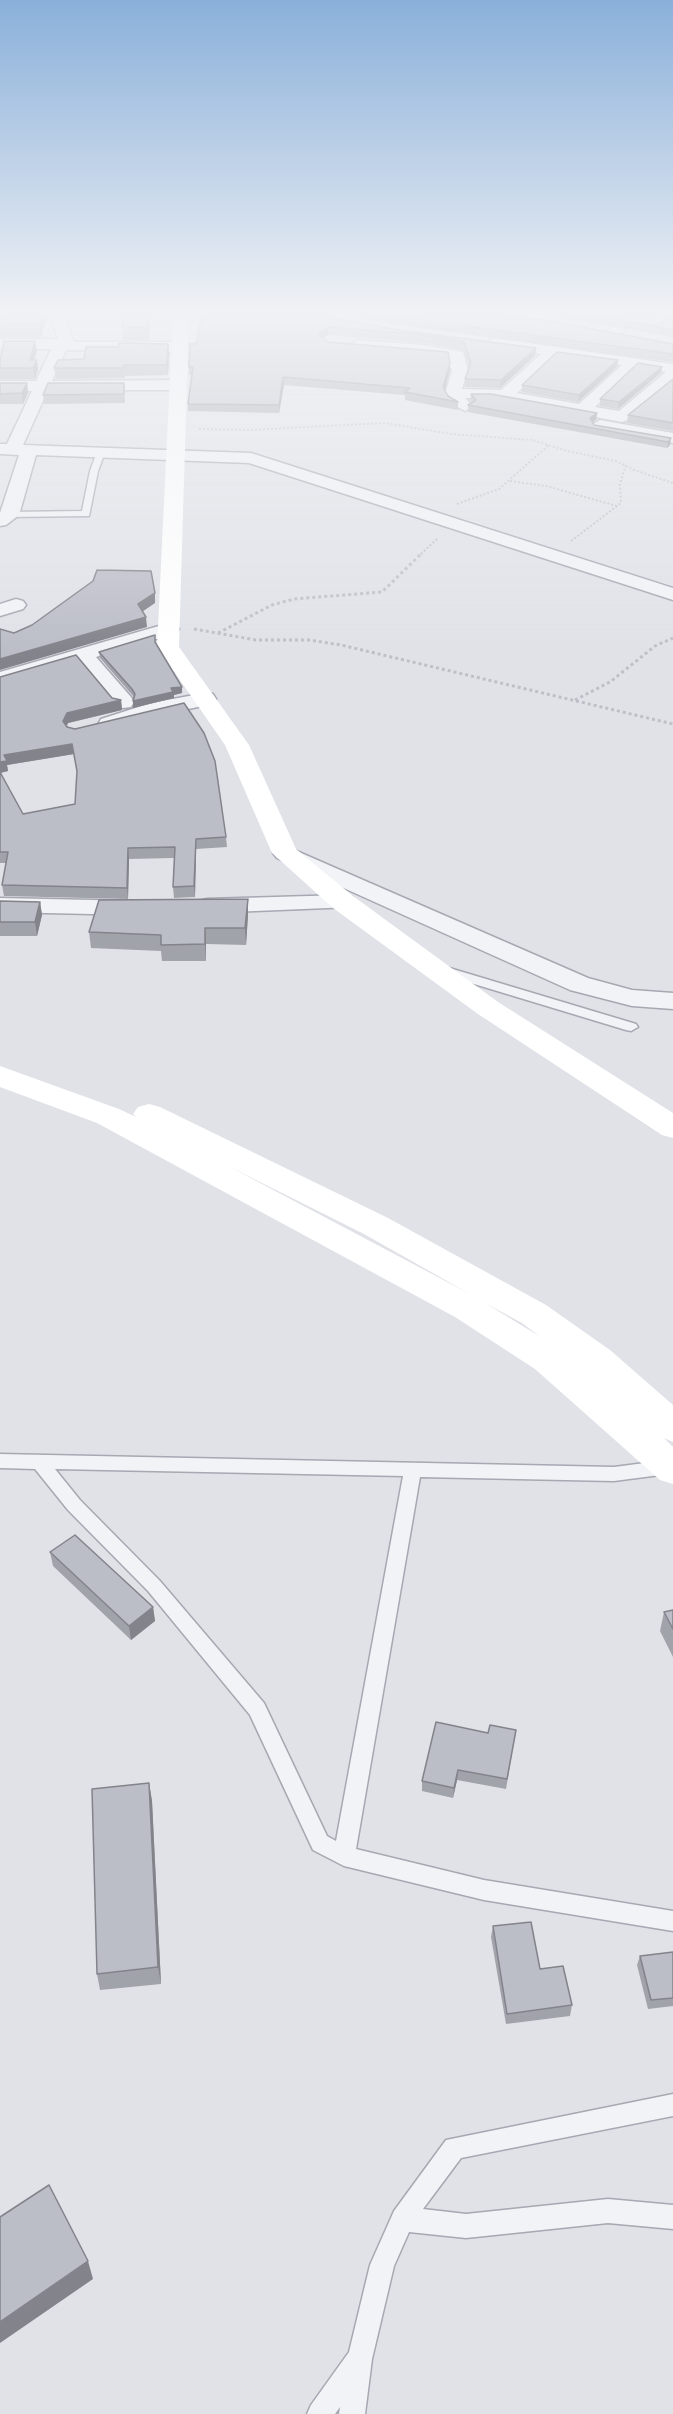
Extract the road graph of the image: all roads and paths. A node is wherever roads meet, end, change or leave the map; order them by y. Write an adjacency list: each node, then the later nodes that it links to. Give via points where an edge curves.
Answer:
1 (24, 427): 8 (street)
2 (315, 427): 5 (path)
3 (407, 427): 6 (path)
4 (595, 427): 7 (street)
5 (177, 428): 10 (street)
6 (549, 445): 11 (path); 12 (path)
7 (672, 447)
8 (14, 450): 9 (street); 16 (street)
9 (101, 452): 10 (street); 16 (lane, via 86,514)
10 (176, 454): 15 (street, via 251,458); 20 (street)
11 (626, 465): 13 (path); 14 (path, via 620,484 622,498)
12 (509, 481): 14 (path, via 546,486); 15 (path, via 488,494)
13 (673, 483)
14 (617, 506): 18 (path, via 572,540)
15 (425, 514): 17 (street)
16 (5, 518)
17 (453, 523): 18 (street); 21 (path, via 385,591 294,599 272,605)
18 (557, 557): 19 (street)
19 (673, 594)
20 (169, 627): 21 (path); 23 (street); 25 (street, via 168,647)
21 (218, 633): 26 (path, via 256,640 309,640 341,645)
22 (673, 638): 26 (path, via 655,646 610,682)
23 (84, 656): 24 (street); 27 (street)
24 (0, 679)
25 (205, 699): 29 (street); 30 (street, via 237,745)
26 (574, 700): 28 (path)
27 (123, 702)
28 (673, 724)
29 (87, 728)
30 (285, 853): 31 (street); 34 (street, via 579,984 632,998)
31 (343, 902): 32 (street, via 170,907); 33 (street)
32 (0, 905)
33 (431, 967): 35 (lane); 38 (street)
34 (673, 1001)
35 (631, 1027)
36 (0, 1053): 39 (street, via 92,1086 376,1226 534,1314 597,1360)
37 (0, 1076): 42 (street, via 108,1116 467,1308 548,1359)
38 (673, 1128)
39 (673, 1427)
40 (0, 1461): 41 (lane)
41 (40, 1463): 43 (lane); 44 (lane, via 154,1586 257,1710 320,1844)
42 (672, 1468): 43 (lane, via 614,1474)
43 (413, 1470): 44 (lane)
44 (344, 1856): 45 (lane, via 484,1890)
45 (673, 1921)
46 (673, 2105): 48 (lane, via 454,2148)
47 (673, 2217): 48 (lane, via 608,2211 466,2226)
48 (402, 2219): 49 (lane, via 382,2265)
49 (360, 2359): 50 (lane); 51 (lane)
50 (320, 2414)
51 (352, 2414)

